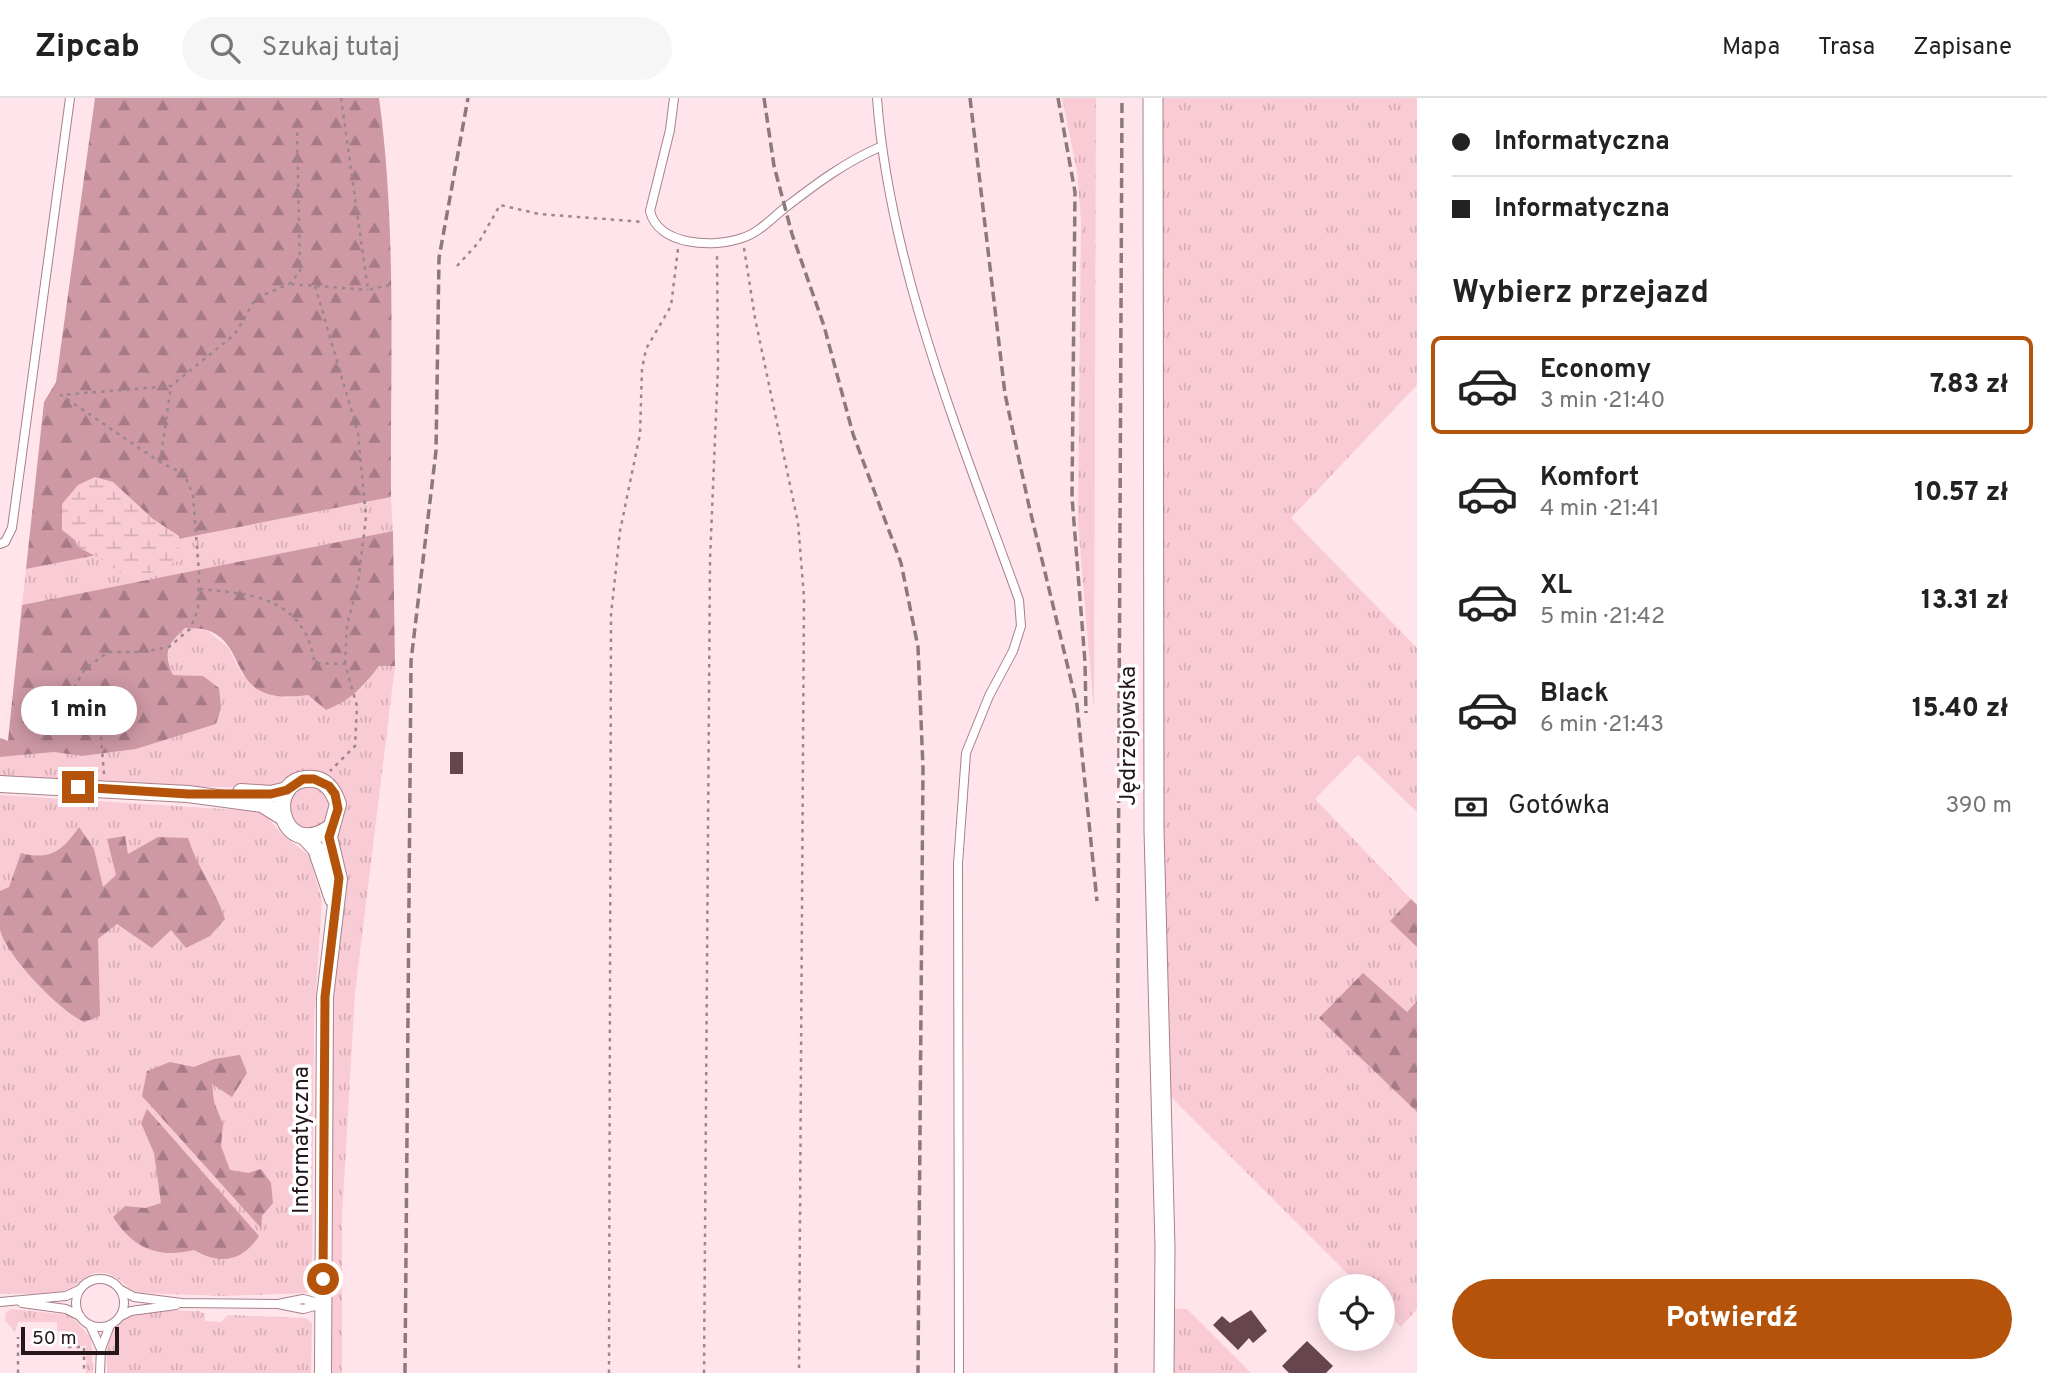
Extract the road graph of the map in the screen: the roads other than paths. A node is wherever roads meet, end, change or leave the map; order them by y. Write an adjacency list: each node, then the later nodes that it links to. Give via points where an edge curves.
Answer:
1 (70, 98): 6 (lane, via 12,528)
2 (674, 98): 5 (lane, via 650,211 661,231 681,239 717,242 743,238 849,160)
3 (877, 98): 5 (lane)
4 (1153, 98): 28 (street, Jędrzejowska, via 1154,816)
5 (880, 147): 27 (lane, via 904,266 1019,600 1021,626 970,744 961,799)
6 (0, 544)
7 (0, 784): 9 (street, Informatyczna)
8 (287, 790): 9 (street, Informatyczna); 10 (street); 11 (street, Informatyczna, via 303,779 320,781 335,794 336,820)
9 (188, 794): 10 (street, Informatyczna, via 262,804)
10 (283, 817): 12 (street, Informatyczna)
11 (330, 828): 12 (street); 13 (street, Informatyczna, via 339,878)
12 (303, 836): 13 (street, Informatyczna, via 316,849)
13 (334, 908): 19 (street, Informatyczna, via 325,997)
14 (80, 1290): 15 (lane, via 90,1281 104,1279); 17 (lane); 20 (lane, via 76,1303)
15 (121, 1290): 18 (lane, via 134,1297); 21 (lane)
16 (0, 1302): 17 (lane)
17 (16, 1302): 20 (lane, via 66,1309)
18 (182, 1303): 19 (lane, via 278,1304 303,1299); 21 (lane)
19 (323, 1304): 26 (street, Informatyczna)
20 (80, 1316): 22 (lane)
21 (120, 1316): 23 (lane)
22 (90, 1325): 23 (lane); 24 (lane)
23 (110, 1325): 24 (lane)
24 (101, 1349): 25 (lane)
25 (100, 1373)
26 (323, 1373)
27 (960, 1373)
28 (1164, 1373)

